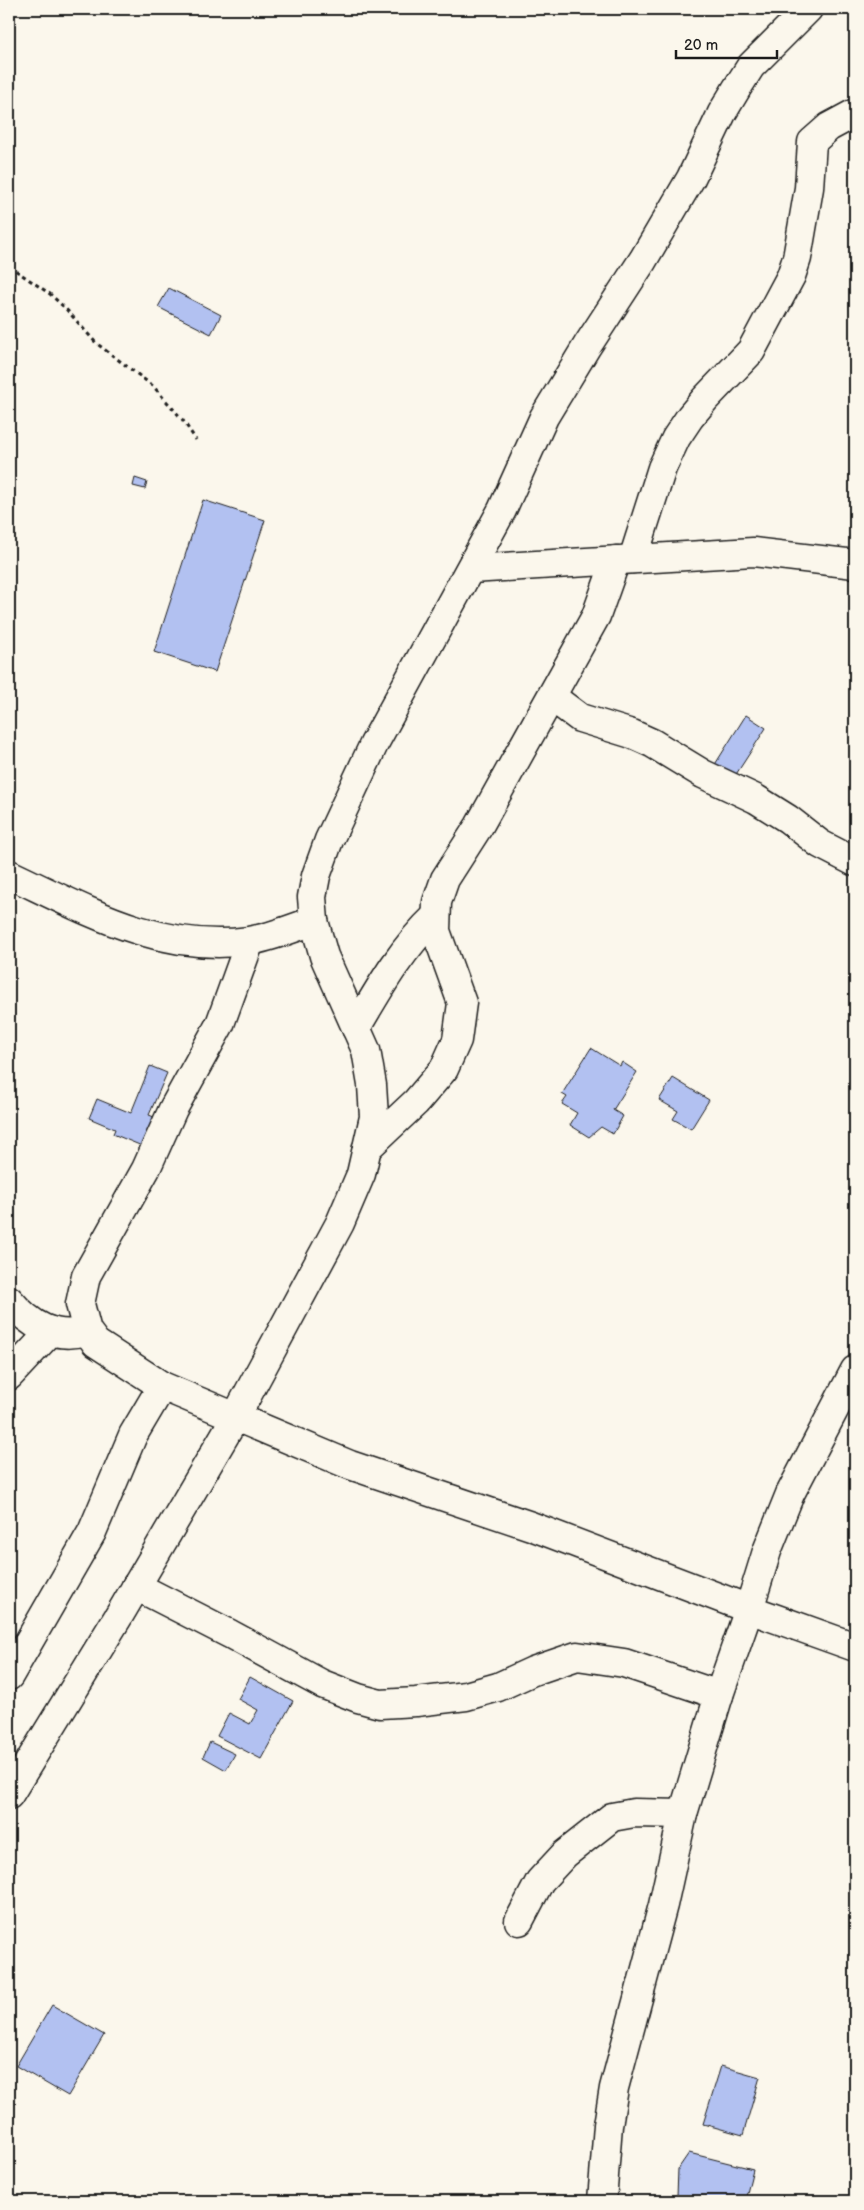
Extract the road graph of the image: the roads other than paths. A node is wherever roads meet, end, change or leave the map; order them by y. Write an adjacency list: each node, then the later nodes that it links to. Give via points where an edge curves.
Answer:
1 (808, 9): 5 (street, via 751,66 722,112 691,178 644,260 544,417)
2 (855, 114): 3 (street, via 829,127 812,142 809,188 791,276 752,350 705,399 676,438)
3 (624, 560): 4 (street, via 753,552); 5 (street); 6 (street)
4 (855, 564)
5 (471, 569): 10 (street, via 374,744 329,840 312,897)
6 (552, 698): 7 (street, via 580,718 652,743 703,774 756,799 820,844); 9 (street, via 445,879)
7 (855, 862)
8 (9, 874): 11 (street, via 96,914 176,941 201,944)
9 (436, 916): 12 (street, via 400,956); 13 (street, via 436,931 462,1003 457,1040 444,1069 416,1102)
10 (314, 921): 11 (street); 12 (street, via 324,956)
11 (250, 941): 16 (street, via 220,1024 173,1109 146,1170 86,1276 80,1304)
12 (356, 1028): 13 (street, via 366,1050 372,1085 374,1118)
13 (367, 1148): 20 (street, via 361,1174 340,1223)
14 (9, 1300): 15 (street, via 29,1320)
15 (51, 1331): 16 (street, via 68,1335); 18 (street)
16 (87, 1331): 19 (street, via 96,1343)
17 (855, 1370): 22 (street, via 790,1494 767,1551)
18 (9, 1376)
19 (162, 1386): 20 (street); 24 (street, via 133,1435 92,1532)
20 (235, 1418): 21 (street); 22 (street, via 350,1465 531,1526)
21 (136, 1586): 25 (street, via 322,1684 380,1704 466,1696 577,1656 624,1663); 26 (street)
22 (749, 1609): 23 (street); 25 (street)
23 (855, 1647)
24 (9, 1676)
25 (719, 1695): 27 (street)
26 (9, 1795)
27 (683, 1814): 28 (street, via 634,1813 612,1817 565,1854 540,1881); 29 (street, via 663,1905 614,2088)
28 (519, 1922)
29 (602, 2201)

